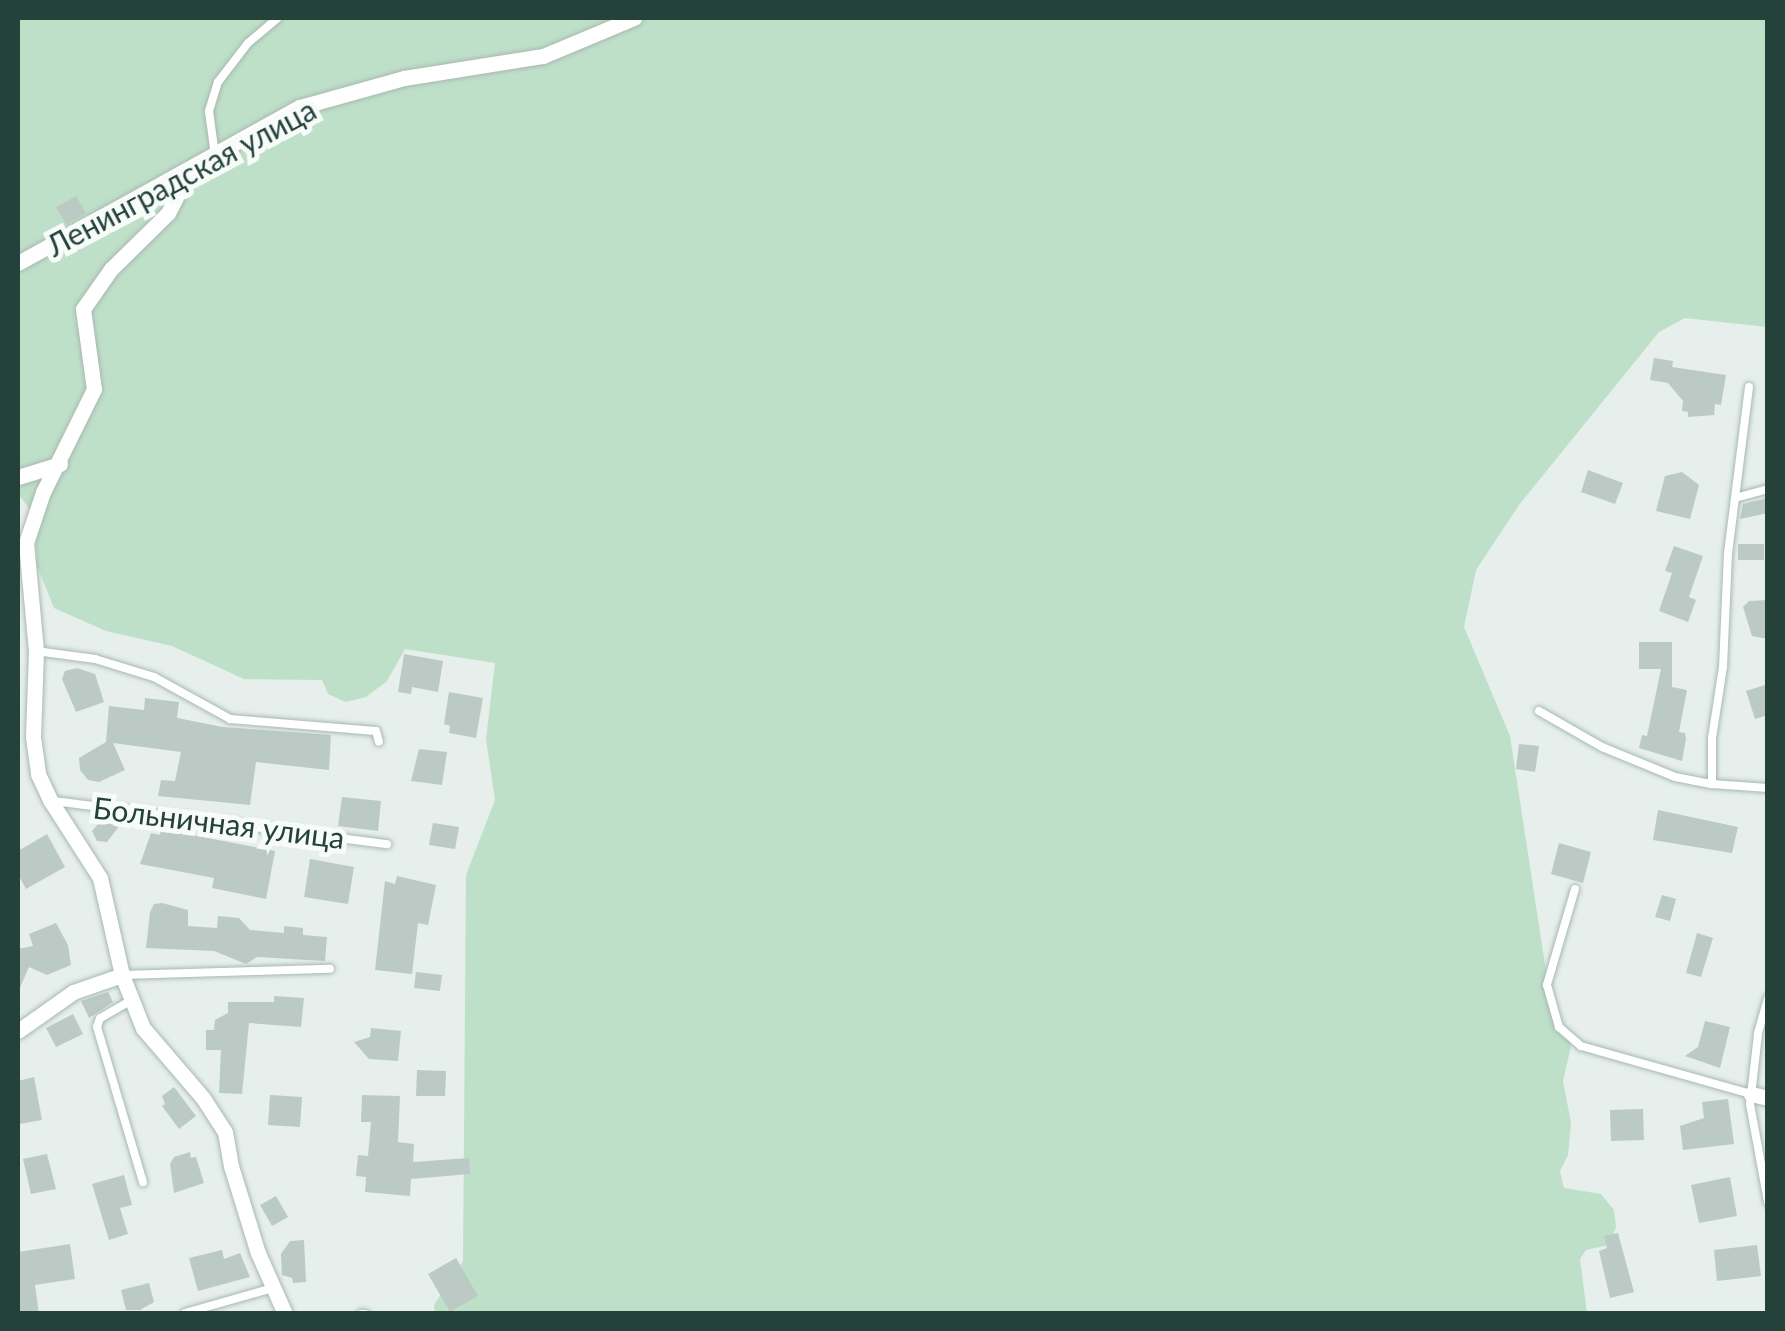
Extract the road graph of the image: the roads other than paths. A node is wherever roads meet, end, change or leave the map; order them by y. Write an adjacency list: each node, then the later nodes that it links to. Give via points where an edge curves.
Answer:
1 (278, 18): 3 (lane, via 248,42 218,82 208,111)
2 (634, 18): 3 (street, Ленинградская улица, via 543,56 404,78 300,106)
3 (214, 155): 4 (street, Ленинградская улица)
4 (190, 170): 5 (street, Ленинградская улица); 7 (street, Больничная улица, via 174,205 111,269 83,309 94,389)
5 (18, 262)
6 (1749, 387): 10 (lane)
7 (60, 464): 8 (street); 11 (street, Больничная улица, via 26,543)
8 (18, 476)
9 (1768, 489): 10 (lane)
10 (1735, 498): 14 (lane)
11 (36, 651): 13 (lane, via 154,677 230,719 376,731); 16 (street, Больничная улица, via 32,736)
12 (1539, 711): 14 (lane, via 1602,747 1675,777)
13 (379, 742)
14 (1712, 784): 15 (lane)
15 (1768, 788)
16 (50, 800): 17 (lane, Больничная улица); 20 (street, Больничная улица, via 100,878)
17 (388, 844)
18 (1575, 889): 24 (lane, via 1547,985 1559,1027 1581,1046)
19 (330, 970): 20 (lane)
20 (122, 975): 22 (street, Больничная улица); 23 (street, via 73,992)
21 (1768, 998): 24 (lane, via 1758,1034)
22 (130, 1002): 25 (lane, via 100,1018 97,1028); 27 (street, Больничная улица, via 142,1028 225,1132)
23 (18, 1031)
24 (1760, 1096): 26 (lane, via 1752,1134)
25 (143, 1182)
26 (1768, 1202)
27 (273, 1288): 28 (lane); 29 (street, Больничная улица)
28 (185, 1314)
29 (285, 1314)

